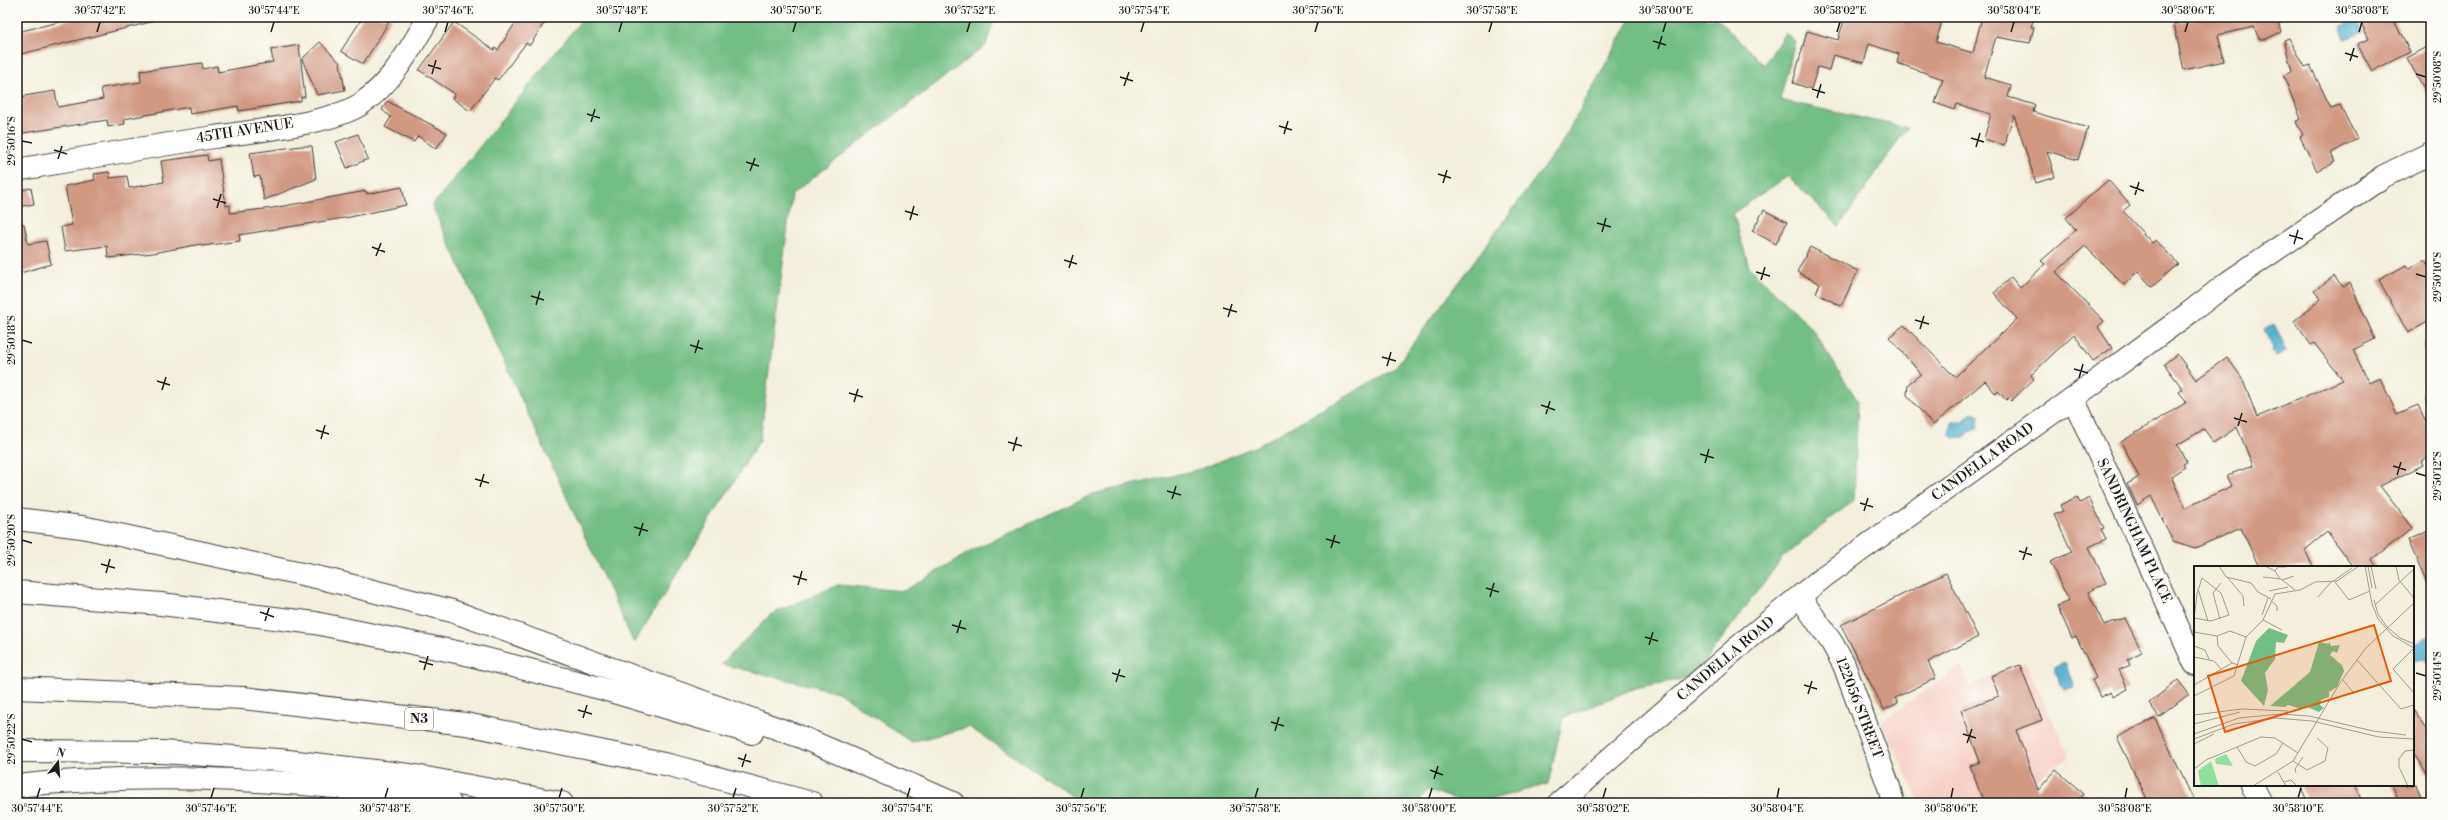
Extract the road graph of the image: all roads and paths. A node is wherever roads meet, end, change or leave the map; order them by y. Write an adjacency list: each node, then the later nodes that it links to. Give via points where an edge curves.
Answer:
1 (430, 17): 3 (main road, 45TH AVENUE, via 388,81 359,105 335,115 290,125 124,150)
2 (2431, 153): 4 (main road, CANDELLA ROAD, via 2384,176 2236,277)
3 (17, 170)
4 (2073, 398): 7 (main road, CANDELLA ROAD, via 1826,575); 8 (main road, SANDRINGHAM PLACE)
5 (17, 519): 11 (main road, via 98,530 325,579 452,611 682,693)
6 (17, 592): 11 (main road, via 161,604 315,623 466,654 600,688)
7 (1800, 597): 18 (main road, CANDELLA ROAD, via 1752,635); 19 (main road, 122056 STREET, via 1844,665)
8 (2194, 662)
9 (17, 688): 16 (main road, N3, via 243,698 466,724 669,765)
10 (17, 751): 15 (main road, via 162,752 279,760 410,775)
11 (898, 778): 17 (main road)
12 (17, 786): 14 (main road, via 186,778 309,786)
13 (2252, 786): 20 (main road)
14 (450, 803)
15 (562, 803)
16 (812, 803)
17 (953, 803)
18 (1559, 803)
19 (1893, 803)
20 (2261, 803)

